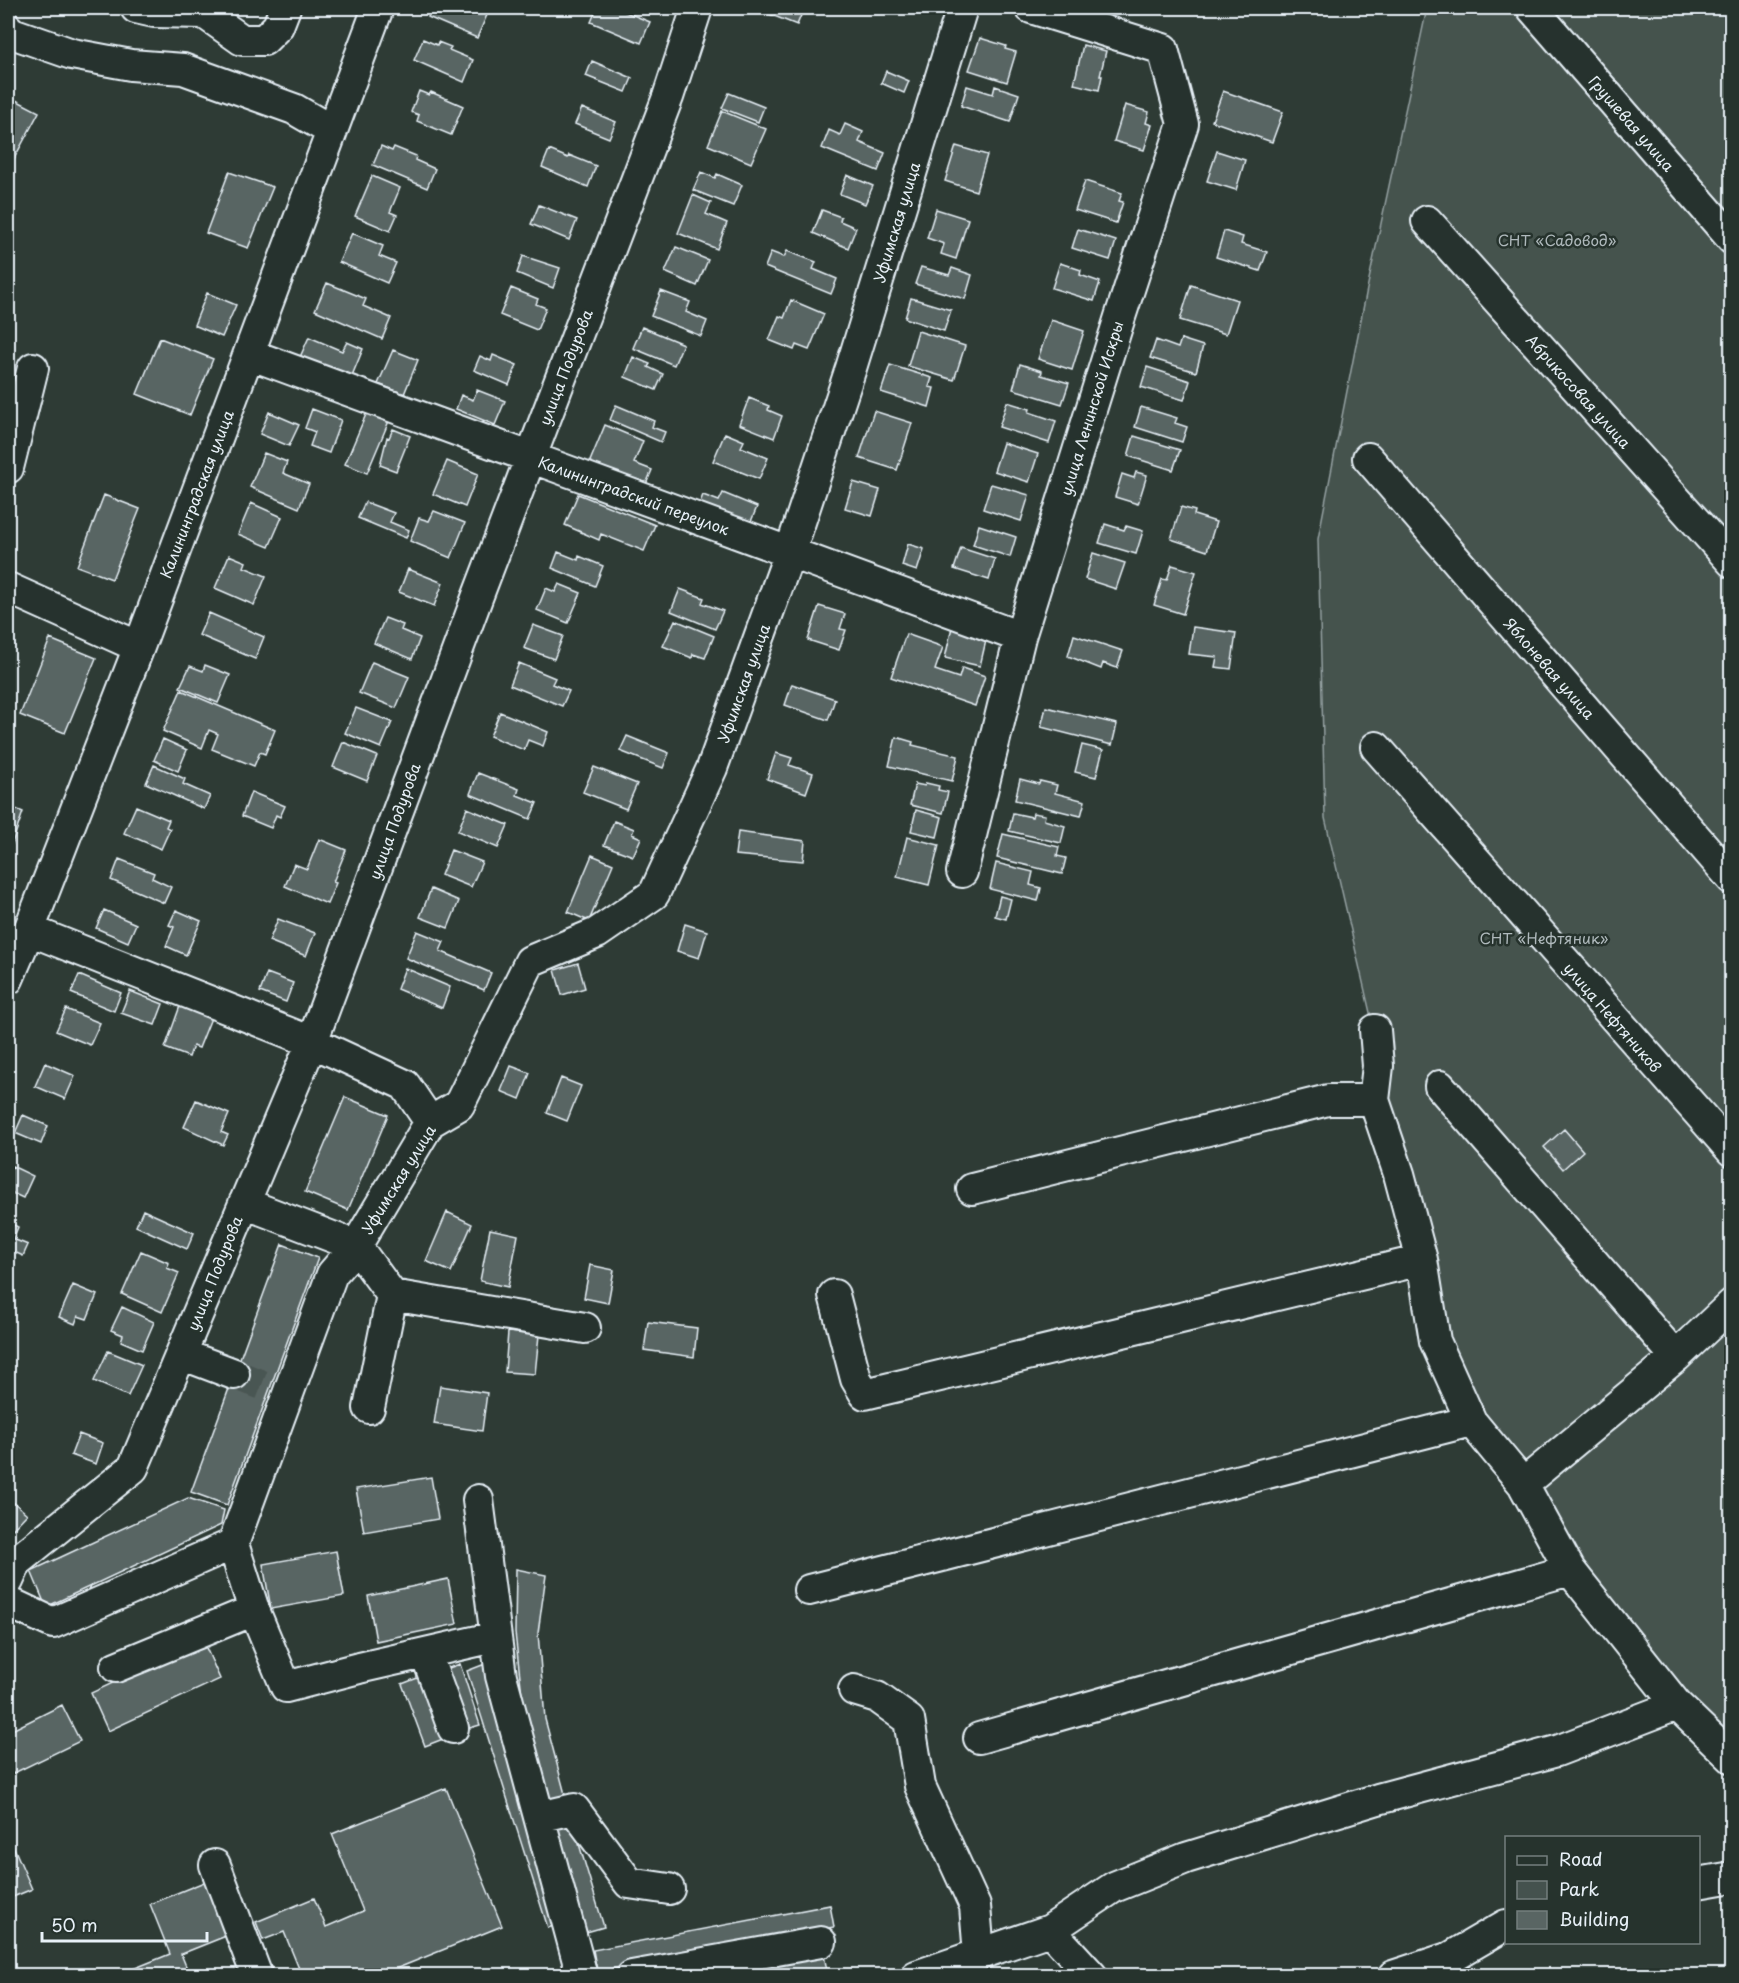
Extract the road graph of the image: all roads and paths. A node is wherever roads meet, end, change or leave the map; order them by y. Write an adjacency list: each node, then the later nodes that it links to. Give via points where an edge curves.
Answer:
1 (136, 8): 8 (street, via 154,12)
2 (285, 8): 8 (street, via 278,26 264,40 242,40)
3 (378, 8): 10 (street, Калининградская улица)
4 (697, 8): 15 (street, улица Подурова, via 668,97)
5 (962, 8): 18 (street, Уфимская улица)
6 (1031, 8): 21 (street, улица Ленинской Искры, via 1163,49 1183,124)
7 (1532, 8): 12 (street, Грушевая улица)
8 (205, 10)
9 (8, 29): 10 (street, via 72,54 183,69 294,109)
10 (332, 131): 13 (street, Калининградская улица)
11 (1426, 221): 19 (street, Абрикосовая улица)
12 (1731, 239)
13 (249, 354): 15 (street, Калининградский переулок); 22 (street, Калининградская улица)
14 (33, 368): 17 (street)
15 (530, 458): 18 (street, Калининградский переулок); 29 (street, улица Подурова)
16 (1368, 458): 25 (street, Яблоневая улица)
17 (8, 468)
18 (790, 552): 21 (street, Калининградский переулок); 32 (street, Уфимская улица, via 712,768 654,894 597,933 530,961 459,1105)
19 (1731, 562)
20 (8, 588): 22 (street)
21 (1020, 637): 24 (street, улица Ленинской Искры)
22 (139, 647): 26 (street, Калининградская улица)
23 (1376, 747): 33 (street, улица Нефтяников)
24 (962, 872)
25 (1731, 879)
26 (29, 930): 27 (street, Калининградская улица); 29 (street)
27 (8, 979)
28 (1375, 1030): 31 (street, via 1378,1066)
29 (312, 1042): 32 (street, via 405,1085); 35 (street, улица Подурова)
30 (1440, 1086): 43 (street)
31 (1374, 1100): 34 (street, via 1328,1100); 37 (street)
32 (430, 1122): 36 (street, Уфимская улица)
33 (1731, 1151)
34 (972, 1188)
35 (243, 1203): 36 (street); 42 (street, улица Подурова)
36 (356, 1246): 38 (street); 49 (street, Уфимская улица, via 332,1274 279,1391)
37 (1422, 1260): 39 (street, via 865,1394 856,1379); 46 (street, via 1435,1341)
38 (392, 1295): 41 (street); 45 (street)
39 (834, 1296)
40 (1731, 1304): 43 (street)
41 (585, 1328)
42 (181, 1354): 44 (street); 51 (street, улица Подурова, via 134,1468 17,1561)
43 (1676, 1357): 47 (street)
44 (234, 1374)
45 (369, 1408)
46 (1471, 1421): 47 (street); 52 (street)
47 (1523, 1484): 50 (street)
48 (478, 1500): 55 (street)
49 (233, 1544): 53 (street, via 53,1623); 54 (street)
50 (1570, 1570): 59 (street); 61 (street)
51 (8, 1581)
52 (809, 1590)
53 (8, 1602)
54 (254, 1610): 56 (street, via 286,1687); 57 (street)
55 (495, 1637): 56 (street); 63 (street, via 501,1676)
56 (426, 1654): 60 (street)
57 (116, 1667)
58 (854, 1690): 71 (street, via 877,1697 909,1720 920,1786 975,1906)
59 (1677, 1705): 62 (street); 69 (street, via 1557,1751 1378,1799 1186,1858 1114,1887)
60 (453, 1728)
61 (979, 1738)
62 (1731, 1758)
63 (539, 1817): 67 (street, via 574,1809 629,1883); 73 (street)
64 (215, 1865): 72 (street)
65 (1731, 1877): 66 (street)
66 (1700, 1883)
67 (669, 1889)
68 (1505, 1926): 77 (street, via 1451,1957)
69 (1050, 1930): 71 (street); 76 (street)
70 (821, 1942): 74 (street)
71 (979, 1955): 75 (street)
72 (257, 1976)
73 (582, 1976)
74 (632, 1976)
75 (915, 1976)
76 (1092, 1976)
77 (1393, 1976)

